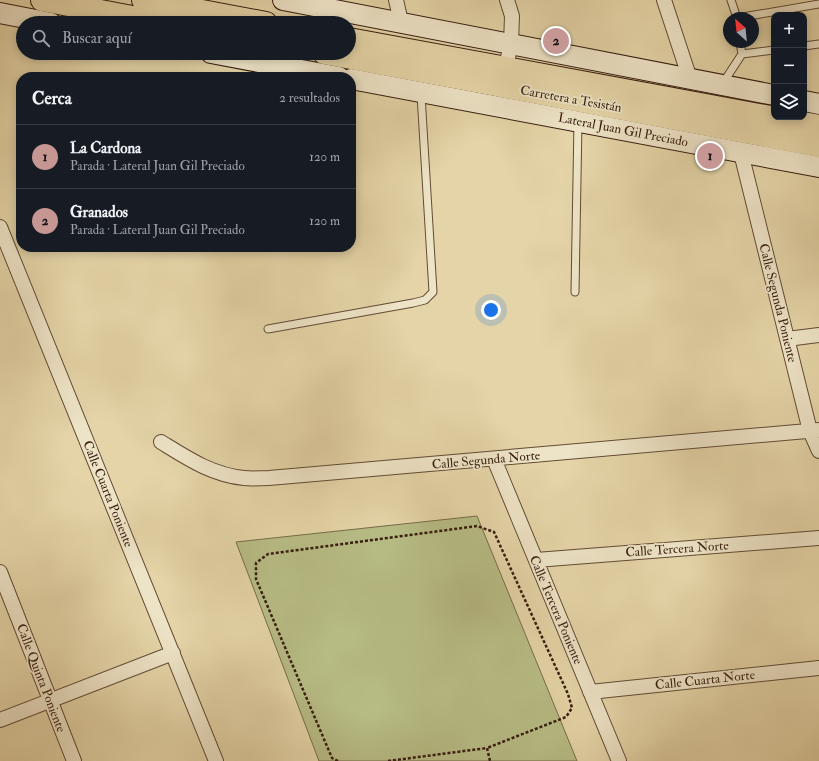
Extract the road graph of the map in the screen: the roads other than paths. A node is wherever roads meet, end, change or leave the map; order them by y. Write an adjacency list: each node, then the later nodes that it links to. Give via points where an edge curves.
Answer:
1 (42, 0): 13 (main road)
2 (144, 0): 14 (main road)
3 (396, 0): 15 (street)
4 (507, 0): 17 (street, via 512,16)
5 (664, 0): 26 (street)
6 (731, 0): 9 (lane)
7 (295, 1): 15 (main road)
8 (819, 4): 11 (lane)
9 (735, 12)
10 (0, 13): 12 (main road)
11 (759, 14)
12 (16, 16)
13 (127, 16)
14 (229, 16)
15 (401, 22): 17 (main road)
16 (356, 41): 29 (main road, Carretera a Tesistán)
17 (511, 44): 26 (main road); 29 (street)
18 (819, 44): 19 (lane)
19 (807, 46)
20 (741, 48): 22 (lane)
21 (771, 50): 22 (lane)
22 (742, 54): 28 (lane)
23 (356, 59): 29 (main road, Carretera a Tesistán)
24 (248, 60): 25 (main road)
25 (312, 72)
26 (690, 79): 28 (main road)
27 (356, 80): 30 (main road, Lateral Juan Gil Preciado)
28 (722, 85): 31 (main road)
29 (502, 87): 30 (main road, Lateral Juan Gil Preciado); 34 (main road, Lateral Juan Gil Preciado); 35 (main road, Carretera a Tesistán); 36 (main road, Carretera a Tesistán, via 551,94)
30 (420, 92): 41 (lane, via 433,292 425,300 413,303)
31 (771, 94)
32 (807, 102): 33 (main road)
33 (819, 104)
34 (578, 122): 37 (main road, Lateral Juan Gil Preciado); 40 (lane)
35 (819, 126)
36 (819, 146)
37 (741, 153): 38 (main road, Lateral Juan Gil Preciado); 43 (street, Calle Segunda Poniente)
38 (819, 167)
39 (0, 227): 51 (street, Calle Cuarta Poniente)
40 (575, 292)
41 (268, 329)
42 (819, 335): 43 (street)
43 (787, 338): 44 (street, Calle Segunda Poniente)
44 (815, 430): 46 (street, Calle Segunda Poniente); 47 (street, Calle Segunda Norte)
45 (161, 442): 47 (street, Calle Segunda Norte, via 196,464 244,478)
46 (819, 451)
47 (494, 459): 49 (street, Calle Tercera Poniente)
48 (819, 538): 49 (street, Calle Tercera Norte)
49 (536, 560): 53 (street, Calle Tercera Poniente)
50 (0, 572): 54 (street, Calle Quinta Poniente)
51 (172, 653): 54 (street); 57 (street, Calle Cuarta Poniente)
52 (819, 668): 53 (street, Calle Cuarta Norte)
53 (590, 692): 58 (street, Calle Tercera Poniente)
54 (50, 701): 55 (street); 56 (street, Calle Quinta Poniente)
55 (0, 720)
56 (74, 761)
57 (216, 761)
58 (619, 761)

